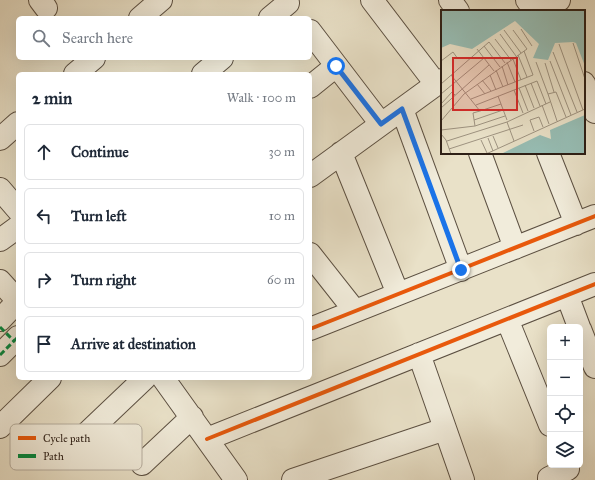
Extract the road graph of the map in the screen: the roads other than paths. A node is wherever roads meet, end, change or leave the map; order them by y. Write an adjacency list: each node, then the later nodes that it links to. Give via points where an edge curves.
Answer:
1 (161, 0): 8 (street)
2 (372, 0): 16 (street)
3 (450, 0): 7 (street)
4 (527, 0): 6 (street)
5 (291, 7): 9 (street)
6 (549, 7)
7 (457, 10)
8 (142, 16)
9 (274, 16)
10 (312, 34): 13 (street)
11 (92, 60): 14 (street)
12 (220, 60): 15 (street)
13 (336, 66): 17 (street); 21 (street)
14 (77, 72)
15 (205, 72)
16 (439, 82): 19 (street)
17 (312, 85)
18 (585, 86): 20 (street)
19 (402, 109): 21 (street); 35 (street)
20 (595, 112)
21 (381, 124): 24 (street)
22 (16, 125): 23 (street)
23 (0, 139)
24 (341, 153): 27 (street); 38 (street)
25 (480, 154): 33 (street)
26 (549, 154): 30 (street)
27 (312, 175)
28 (0, 189): 29 (street)
29 (16, 208)
30 (585, 220): 33 (street)
31 (16, 228): 32 (street)
32 (0, 240)
33 (515, 248): 35 (street)
34 (312, 257): 42 (street)
35 (461, 270): 38 (street)
36 (0, 281): 40 (street)
37 (595, 284): 39 (street)
38 (398, 294): 42 (street)
39 (567, 295): 43 (street); 45 (street)
40 (16, 299)
41 (16, 303): 44 (street)
42 (355, 311): 46 (street)
43 (507, 319): 48 (street); 54 (street)
44 (0, 320)
45 (578, 324)
46 (312, 328)
47 (583, 336): 49 (street)
48 (420, 354): 57 (street); 58 (street)
49 (595, 367)
50 (48, 380): 56 (street)
51 (142, 380): 55 (street)
52 (173, 380): 53 (street)
53 (192, 418): 58 (street); 59 (street)
54 (547, 418)
55 (96, 424)
56 (0, 427)
57 (445, 429): 62 (street); 63 (street)
58 (207, 439): 61 (street)
59 (142, 464)
60 (568, 468): 64 (street)
61 (236, 480)
62 (293, 480)
63 (463, 480)
64 (549, 480)

